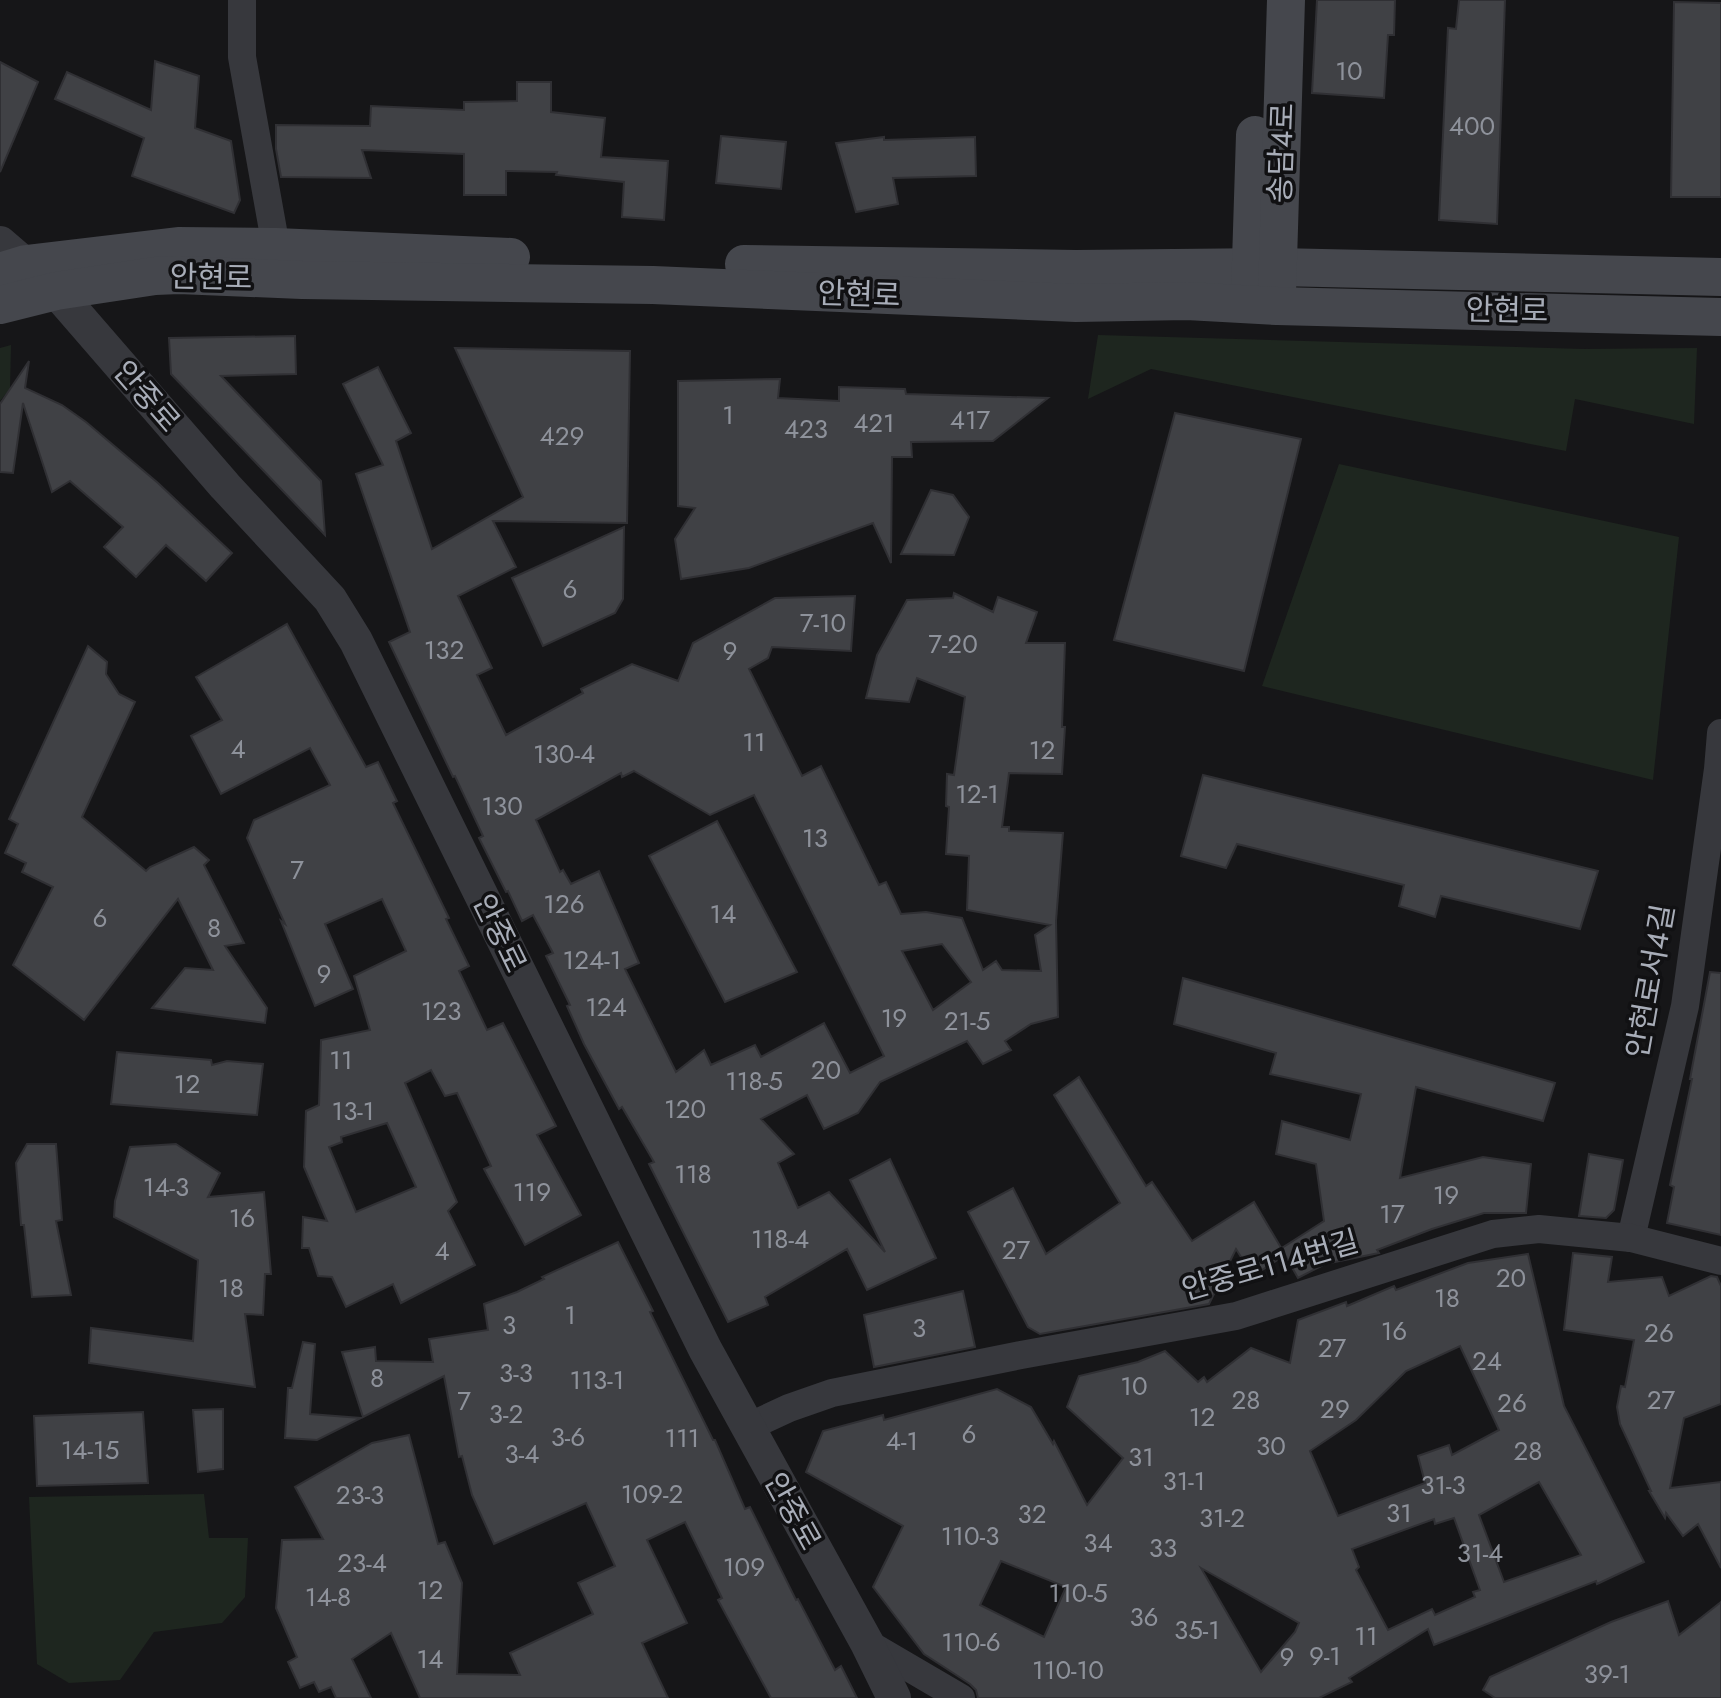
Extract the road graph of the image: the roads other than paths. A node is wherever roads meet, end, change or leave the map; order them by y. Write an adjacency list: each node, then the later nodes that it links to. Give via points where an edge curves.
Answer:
1 (242, 0): 4 (street, via 242,57)
2 (1262, 0): 7 (main road, 송담4로)
3 (1286, 0): 7 (main road, 송담4로)
4 (276, 247): 5 (main road, 안현로, via 178,246); 7 (main road, 안현로, via 651,262 1076,269)
5 (9, 260): 8 (street, 안중로)
6 (1721, 277): 7 (main road, 안현로)
7 (1263, 286): 8 (main road, 안현로, via 1187,301 1076,303 653,285 179,275); 10 (main road, 안현로)
8 (56, 291): 9 (main road, 안현로); 15 (street, 안중로, via 330,599 356,641)
9 (0, 305)
10 (1721, 317)
11 (1721, 733): 12 (street, 안현로서4길)
12 (1720, 769): 13 (street, 안현로서4길, via 1685,1006)
13 (1631, 1238): 14 (street, 안중로114번길); 15 (street, 안중로114번길, via 1539,1229 1493,1234 1236,1316 832,1393)
14 (1721, 1261)
15 (746, 1428): 16 (street, 안중로)
16 (867, 1643): 17 (street, 안중로); 18 (street)
17 (894, 1698)
18 (961, 1698)

